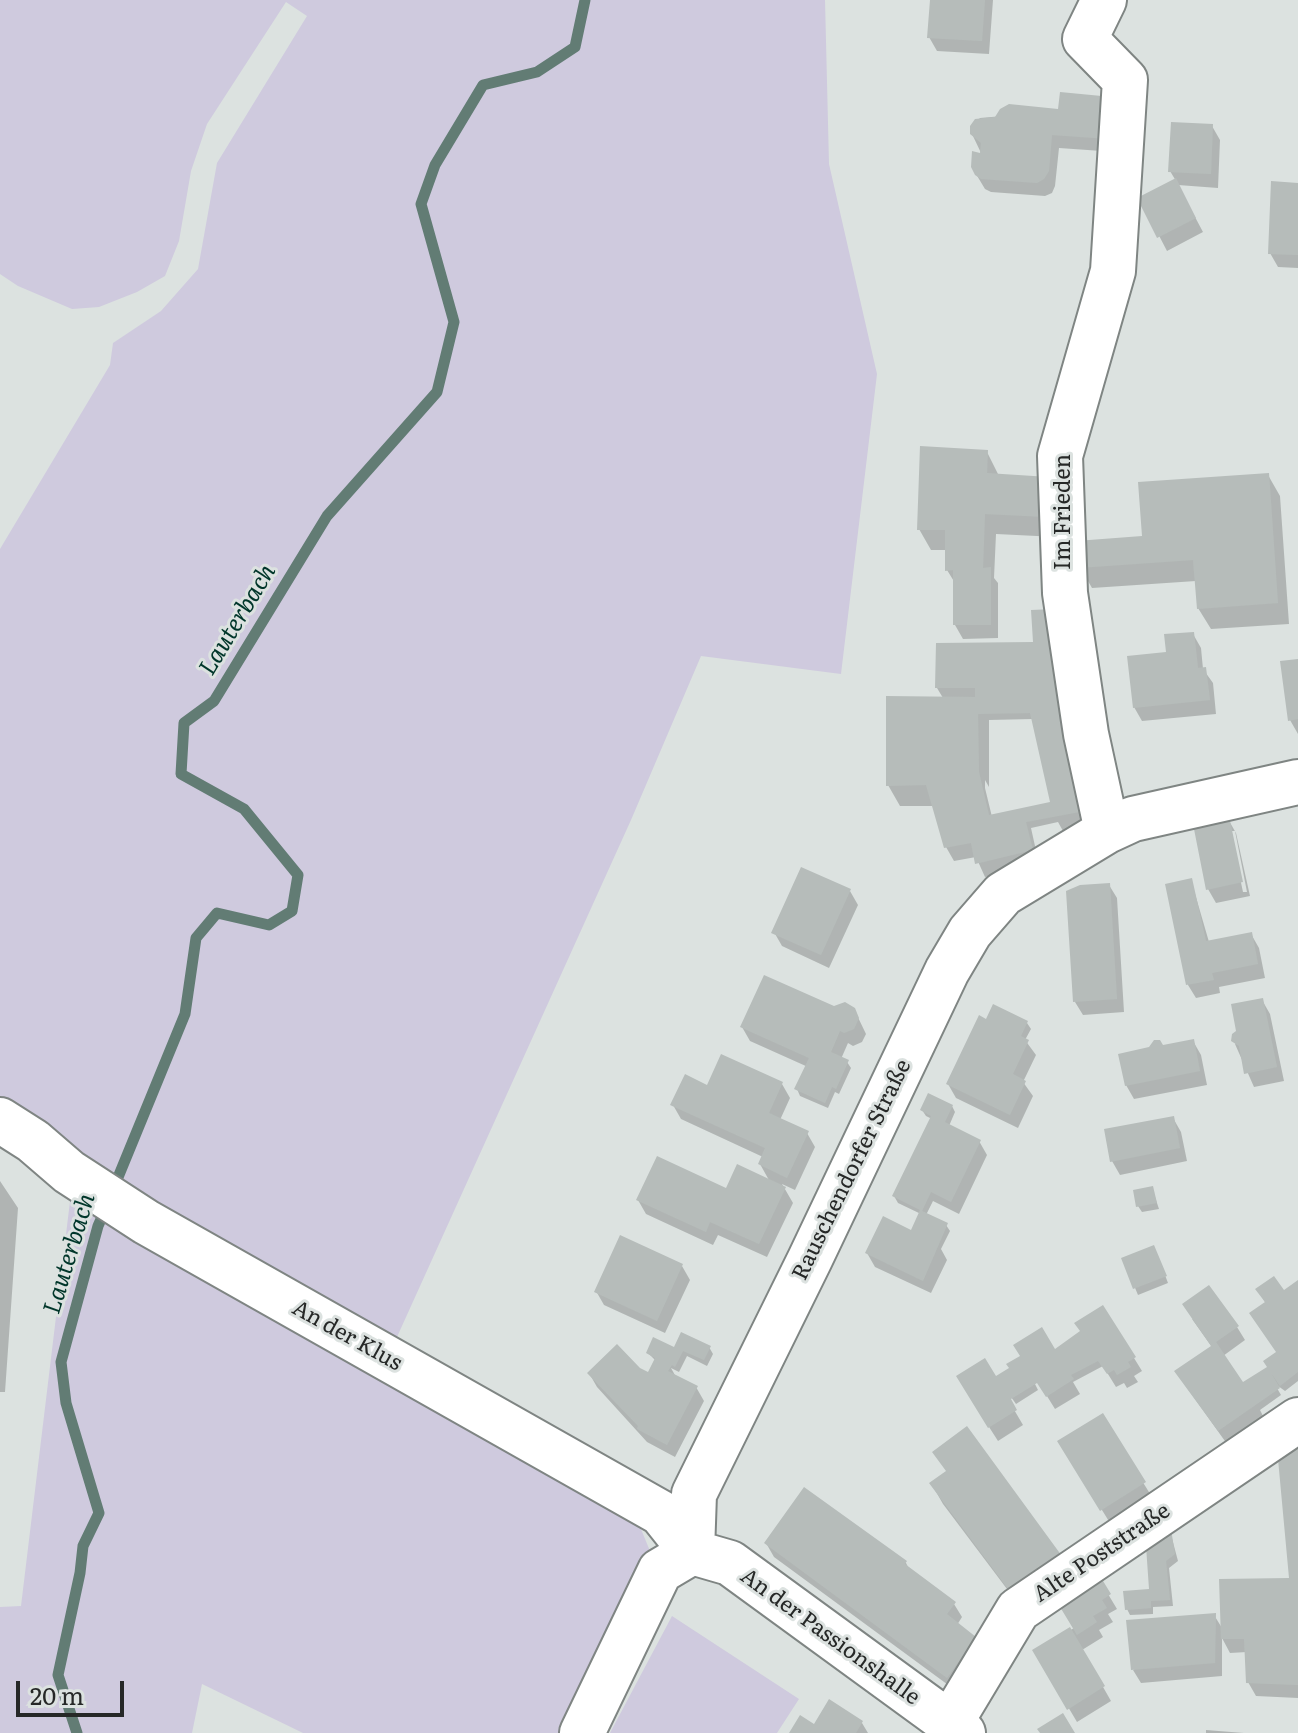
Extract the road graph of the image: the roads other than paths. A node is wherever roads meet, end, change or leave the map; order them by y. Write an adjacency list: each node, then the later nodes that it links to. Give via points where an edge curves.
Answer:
1 (1104, 0): 3 (street, Im Frieden, via 1085,39 1125,80 1113,271 1060,456 1065,593)
2 (1298, 782): 3 (street, Rauschendorfer Straße, via 1133,819)
3 (1107, 831): 6 (street, Rauschendorfer Straße, via 1003,894 962,945 694,1494)
4 (0, 1120): 6 (street, An der Klus, via 146,1222 661,1513)
5 (1298, 1420): 7 (street, Alte Poststraße, via 1018,1610)
6 (692, 1552): 7 (street, An der Passionshalle, via 730,1563); 8 (street, via 660,1571)
7 (956, 1729)
8 (582, 1733)

